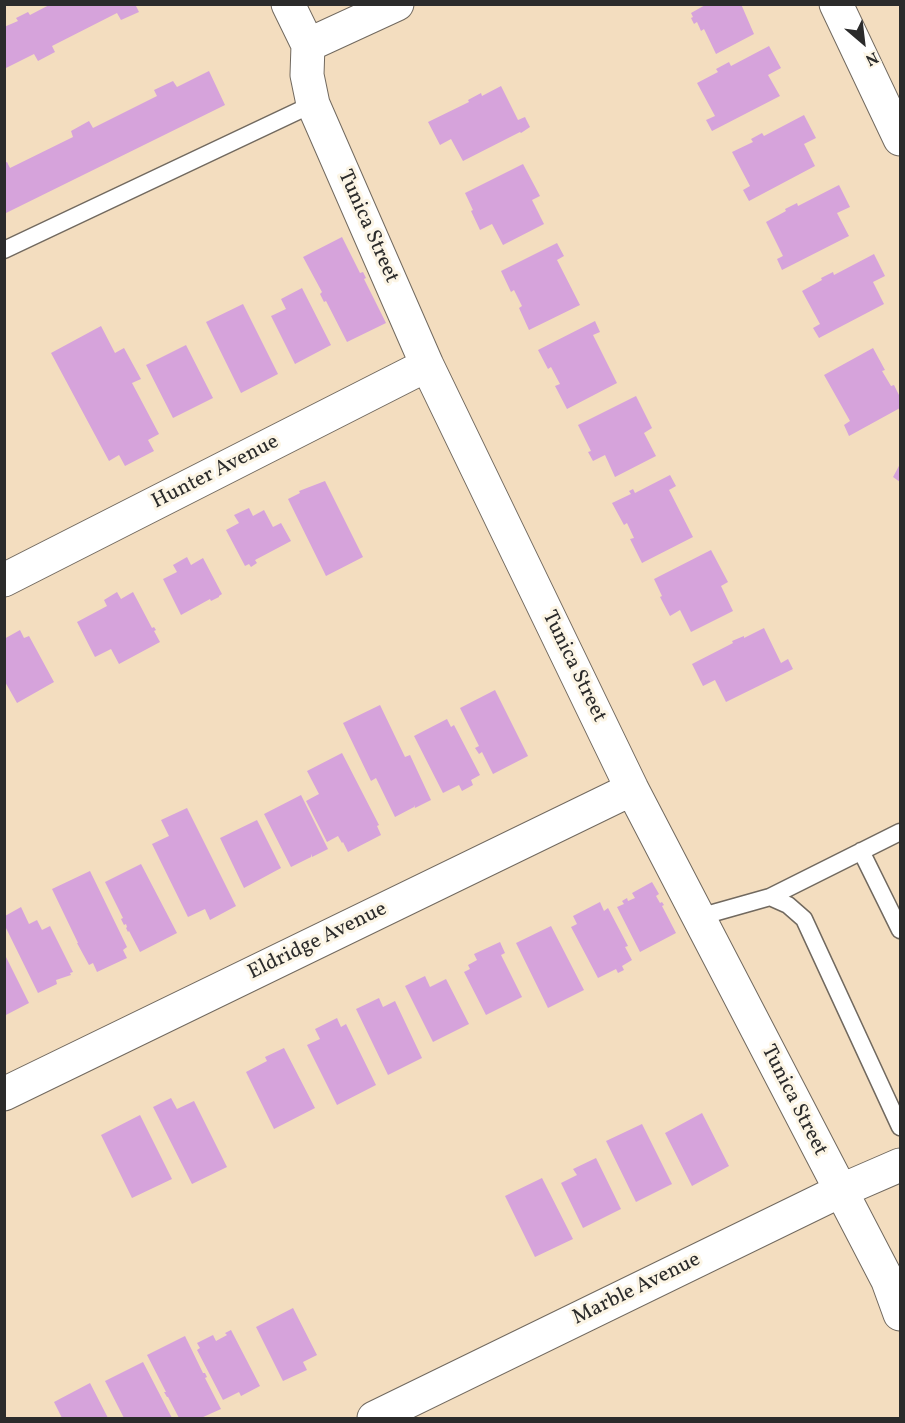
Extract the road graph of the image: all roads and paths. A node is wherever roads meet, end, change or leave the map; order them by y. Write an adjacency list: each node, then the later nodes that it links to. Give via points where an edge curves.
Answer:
1 (288, 4): 4 (street, Tunica Street)
2 (397, 4): 4 (street)
3 (836, 4): 6 (street)
4 (308, 45): 5 (street, Tunica Street, via 307,75)
5 (313, 104): 7 (lane); 8 (street, Tunica Street)
6 (900, 140)
7 (4, 250)
8 (427, 365): 9 (street, Hunter Avenue); 10 (street, Tunica Street)
9 (4, 580)
10 (632, 789): 14 (street, Tunica Street); 16 (street, Eldridge Avenue)
11 (900, 832): 12 (lane)
12 (861, 852): 13 (lane); 15 (lane)
13 (770, 897): 14 (lane); 17 (lane, via 788,905 804,919)
14 (699, 917): 19 (street, Tunica Street)
15 (900, 930)
16 (4, 1095)
17 (900, 1127)
18 (900, 1165): 19 (street, Marble Avenue)
19 (840, 1191): 20 (street, Tunica Street, via 888,1281); 21 (street, Marble Avenue)
20 (900, 1314)
21 (374, 1419)

